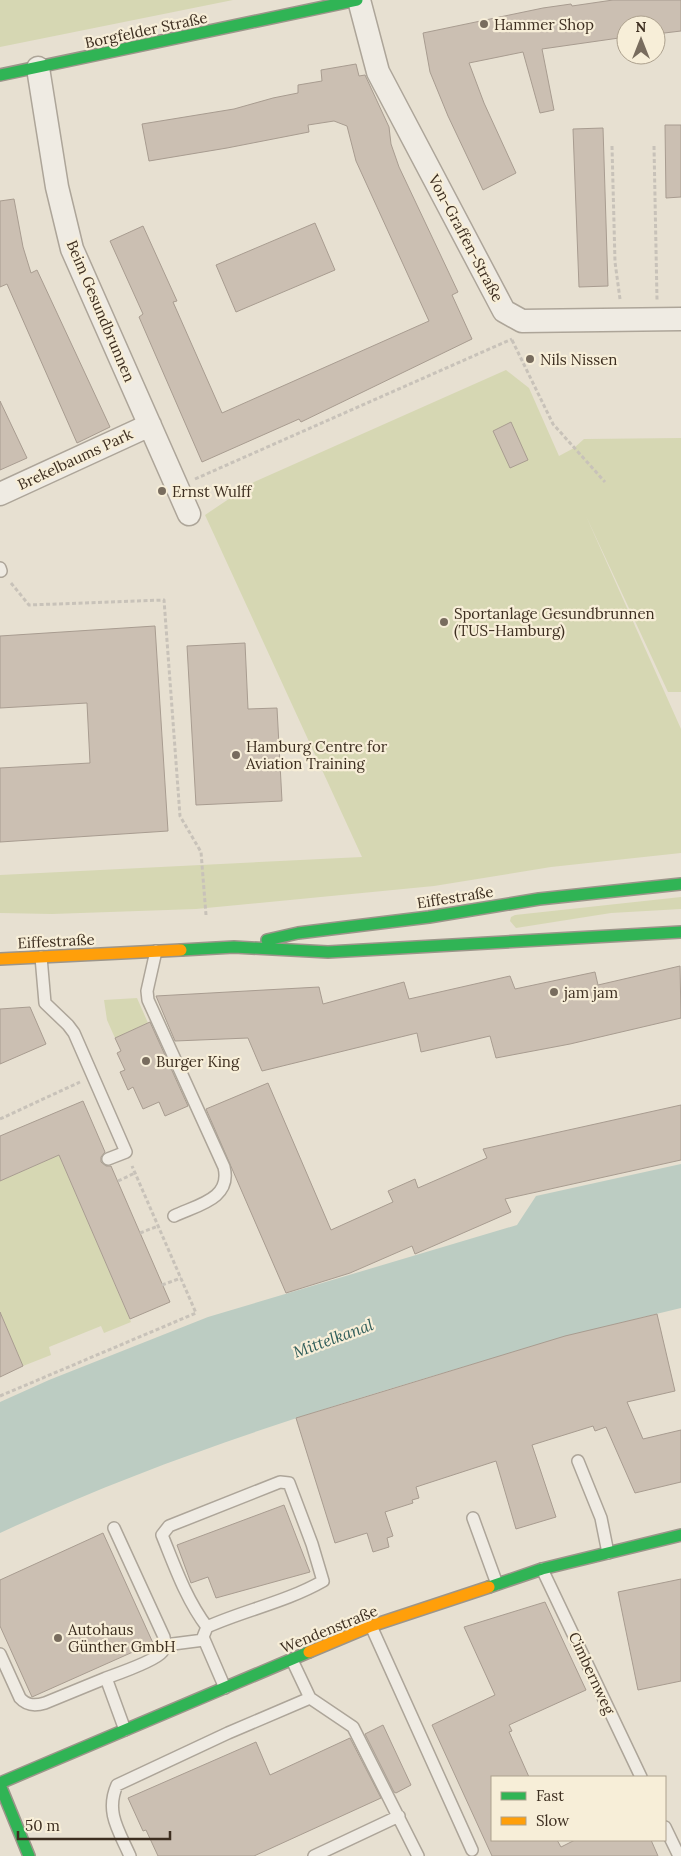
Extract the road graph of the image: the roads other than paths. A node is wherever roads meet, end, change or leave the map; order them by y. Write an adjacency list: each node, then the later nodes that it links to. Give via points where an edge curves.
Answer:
1 (358, 0): 2 (main road, Borgfelder Straße); 4 (street, Von-Graffen-Straße, via 378,72 504,311 522,321)
2 (38, 68): 3 (main road, Borgfelder Straße); 5 (street, Beim Gesundbrunnen, via 57,187 72,249)
3 (0, 75)
4 (681, 319)
5 (150, 424): 6 (street, Brekelbaums Park); 7 (street, Beim Gesundbrunnen)
6 (0, 494)
7 (189, 514)
8 (681, 884): 10 (main road, Eiffestraße, via 539,899 298,934)
9 (681, 932): 10 (main road, Eiffestraße, via 328,952)
10 (234, 947): 11 (main road, Eiffestraße)
11 (156, 951): 12 (main road, Eiffestraße); 15 (lane, via 148,1000 226,1175 224,1187 218,1195)
12 (40, 957): 13 (main road, Eiffestraße); 14 (lane, via 45,1003 74,1033 126,1152)
13 (0, 959)
14 (108, 1159)
15 (174, 1216)
16 (578, 1462): 20 (lane, via 601,1518)
17 (473, 1518): 22 (lane)
18 (114, 1528): 26 (lane)
19 (681, 1535): 20 (main road, Wendenstraße)
20 (608, 1553): 21 (main road, Wendenstraße)
21 (542, 1569): 22 (main road, Wendenstraße); 33 (lane, Cimbernweg)
22 (496, 1584): 23 (main road, Wendenstraße)
23 (371, 1626): 28 (main road, Wendenstraße); 37 (lane)
24 (207, 1627): 24 (lane, via 301,1593 323,1581 289,1483 280,1482 169,1526 162,1535 182,1584); 25 (lane)
25 (204, 1640): 26 (lane); 30 (lane)
26 (165, 1645): 29 (lane, via 155,1657)
27 (0, 1654): 29 (lane, via 20,1698 24,1703 35,1706)
28 (292, 1660): 30 (main road, Wendenstraße); 31 (lane)
29 (106, 1678): 32 (lane)
30 (225, 1688): 32 (main road, Wendenstraße)
31 (310, 1698): 35 (lane, via 353,1727); 39 (lane, via 117,1785 112,1798 112,1816)
32 (125, 1730): 34 (main road, Wendenstraße)
33 (641, 1776)
34 (0, 1784): 38 (main road)
35 (399, 1816): 40 (lane); 41 (lane)
36 (666, 1829): 42 (lane)
37 (472, 1850)
38 (29, 1856)
39 (130, 1856)
40 (314, 1856)
41 (418, 1856)
42 (678, 1856)

